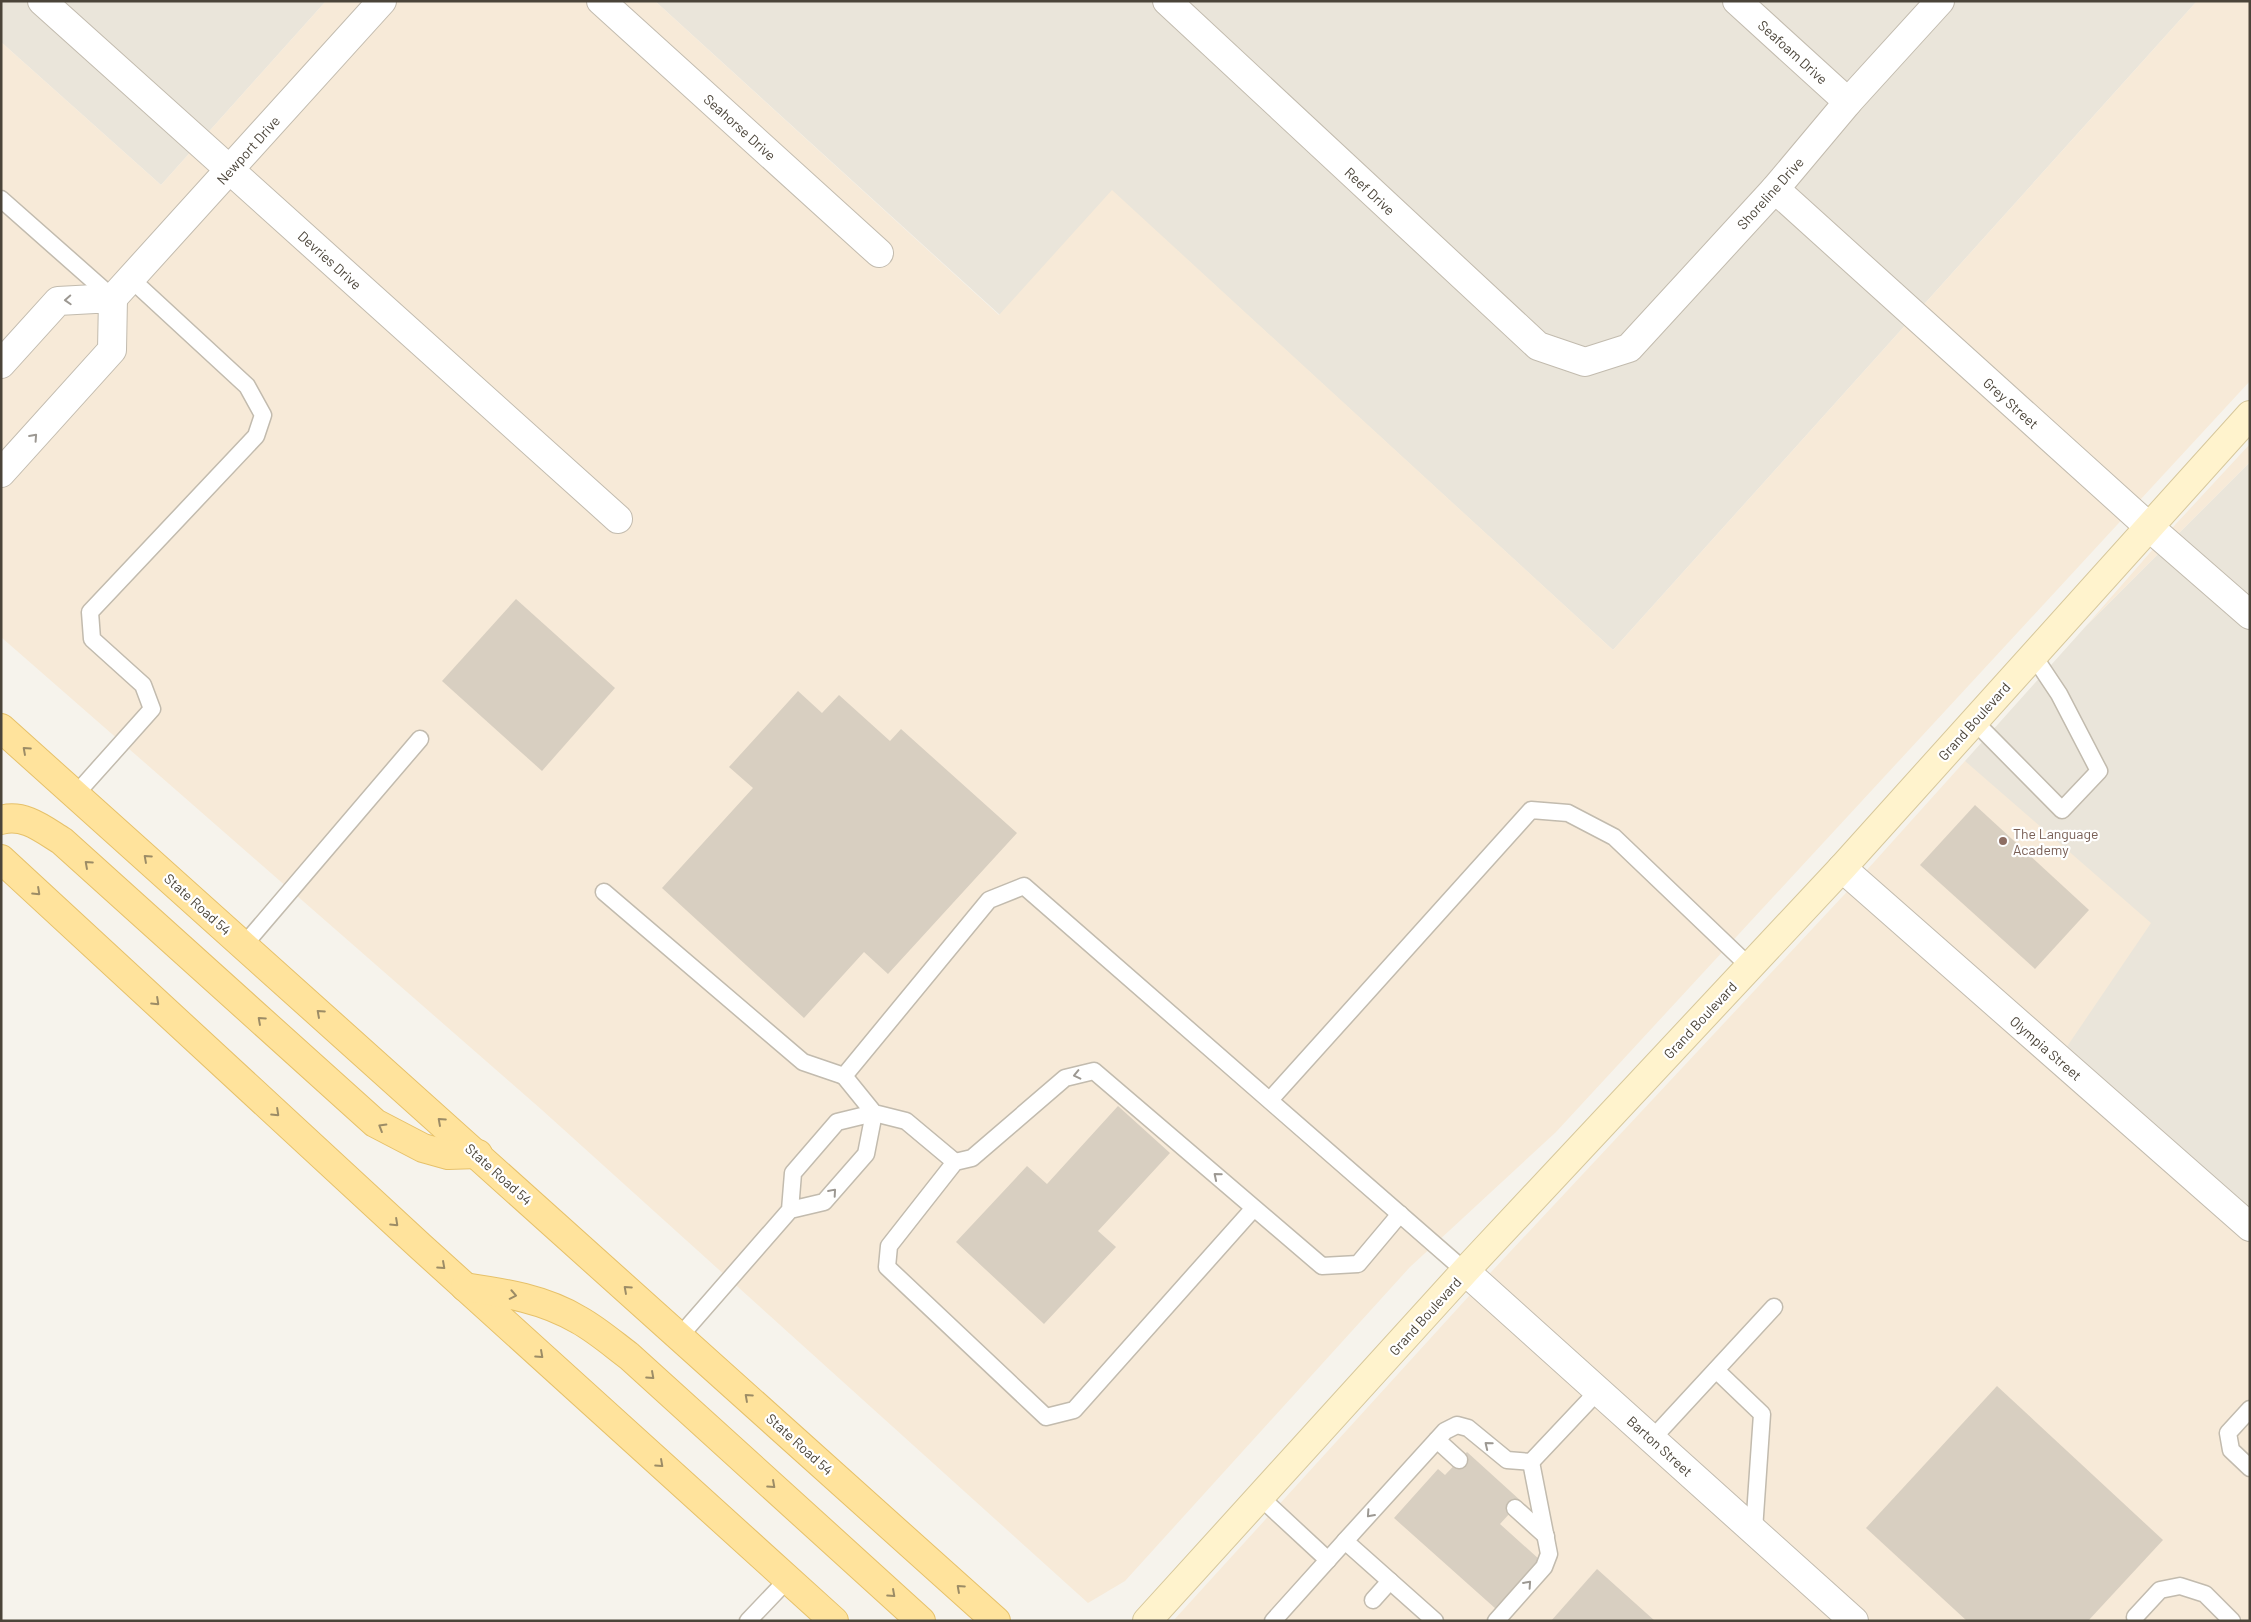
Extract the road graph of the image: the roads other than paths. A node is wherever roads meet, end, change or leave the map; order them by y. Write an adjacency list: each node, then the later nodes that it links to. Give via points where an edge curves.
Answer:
1 (42, 1): 8 (street, Devries Drive)
2 (382, 1): 8 (street, Newport Drive)
3 (601, 1): 11 (street, Seahorse Drive)
4 (1166, 1): 13 (street, Reef Drive, via 1538,346)
5 (1737, 1): 7 (street, Seafoam Drive)
6 (1940, 1): 7 (street, Shoreline Drive)
7 (1848, 102): 9 (street, Shoreline Drive)
8 (230, 170): 12 (street, Newport Drive); 17 (street, Devries Drive)
9 (1775, 189): 13 (street, Shoreline Drive, via 1629,348); 18 (street, Grey Street)
10 (1, 199): 12 (lane)
11 (879, 253)
12 (122, 288): 14 (street, one-way to 14, via 58,301); 16 (street, one-way to 12, via 112,350); 24 (lane, via 247,386 263,415 256,436 90,612 92,639 143,685 152,709)
13 (1585, 362)
14 (1, 364)
15 (2250, 415): 18 (main road, Grand Boulevard)
16 (1, 473)
17 (618, 519)
18 (2148, 526): 19 (street, Grey Street); 20 (main road, Grand Boulevard)
19 (2250, 615)
20 (2033, 655): 21 (main road, Grand Boulevard); 21 (lane, via 2059,694 2099,772 2062,810)
21 (1974, 721): 27 (main road, Grand Boulevard)
22 (1, 728): 24 (main road, State Road 54, one-way to 22)
23 (420, 739): 29 (lane)
24 (76, 794): 29 (main road, State Road 54, one-way to 24)
25 (1, 820): 34 (main road, one-way to 25, via 448,1155 423,1148 375,1123 62,841 26,820)
26 (1, 859): 41 (main road, one-way to 41)
27 (1842, 868): 30 (main road, Grand Boulevard); 39 (street, Olympia Street)
28 (604, 892): 31 (lane, via 802,1062)
29 (244, 945): 34 (main road, State Road 54, one-way to 29)
30 (1750, 967): 32 (lane, via 1614,837 1568,813 1531,810); 40 (main road, Grand Boulevard)
31 (844, 1076): 32 (lane, via 989,900 1024,886); 33 (lane)
32 (1270, 1100): 38 (lane)
33 (874, 1113): 35 (lane, via 906,1121); 37 (lane, one-way to 33, via 824,1202 830,1196 866,1154); 37 (lane, via 836,1122 793,1173)
34 (478, 1154): 43 (main road, State Road 54, one-way to 34)
35 (955, 1162): 36 (lane, one-way to 35, via 1094,1071 1065,1078 972,1158); 36 (lane, via 889,1246 886,1267 1046,1417 1074,1410)
36 (1254, 1208): 38 (lane, via 1322,1266 1358,1264)
37 (790, 1210): 43 (lane)
38 (1400, 1214): 40 (lane)
39 (2250, 1227)
40 (1465, 1271): 45 (street, Barton Street); 52 (main road, Grand Boulevard)
41 (465, 1287): 58 (main road, one-way to 58); 65 (main road, one-way to 65, via 523,1297 552,1306 580,1320 636,1363)
42 (1774, 1307): 44 (lane)
43 (680, 1336): 66 (main road, State Road 54, one-way to 43)
44 (1716, 1370): 47 (lane); 54 (lane, via 1762,1414)
45 (1598, 1391): 47 (street, Barton Street); 50 (lane)
46 (2250, 1409): 51 (lane, via 2228,1433 2231,1450)
47 (1652, 1439): 54 (street, Barton Street)
48 (1437, 1440): 49 (lane); 50 (lane, one-way to 48, via 1507,1460 1468,1428 1456,1425); 56 (lane, one-way to 56)
49 (1459, 1460)
50 (1531, 1462): 55 (lane)
51 (2250, 1468)
52 (1260, 1497): 57 (lane); 67 (main road, Grand Boulevard)
53 (1514, 1508): 55 (lane)
54 (1754, 1530): 70 (street, Barton Street)
55 (1546, 1536): 69 (lane, one-way to 55, via 1544,1567 1549,1554)
56 (1345, 1541): 57 (lane); 59 (lane)
57 (1328, 1560): 68 (lane)
58 (788, 1579): 63 (lane); 64 (main road)
59 (1390, 1581): 60 (lane); 62 (lane)
60 (1373, 1600)
61 (2135, 1618): 71 (lane, via 2160,1590 2180,1586 2205,1594)
62 (1432, 1620)
63 (748, 1621)
64 (834, 1621)
65 (921, 1621)
66 (996, 1621)
67 (1147, 1621)
68 (1273, 1621)
69 (1496, 1621)
70 (1854, 1621)
71 (2232, 1621)

